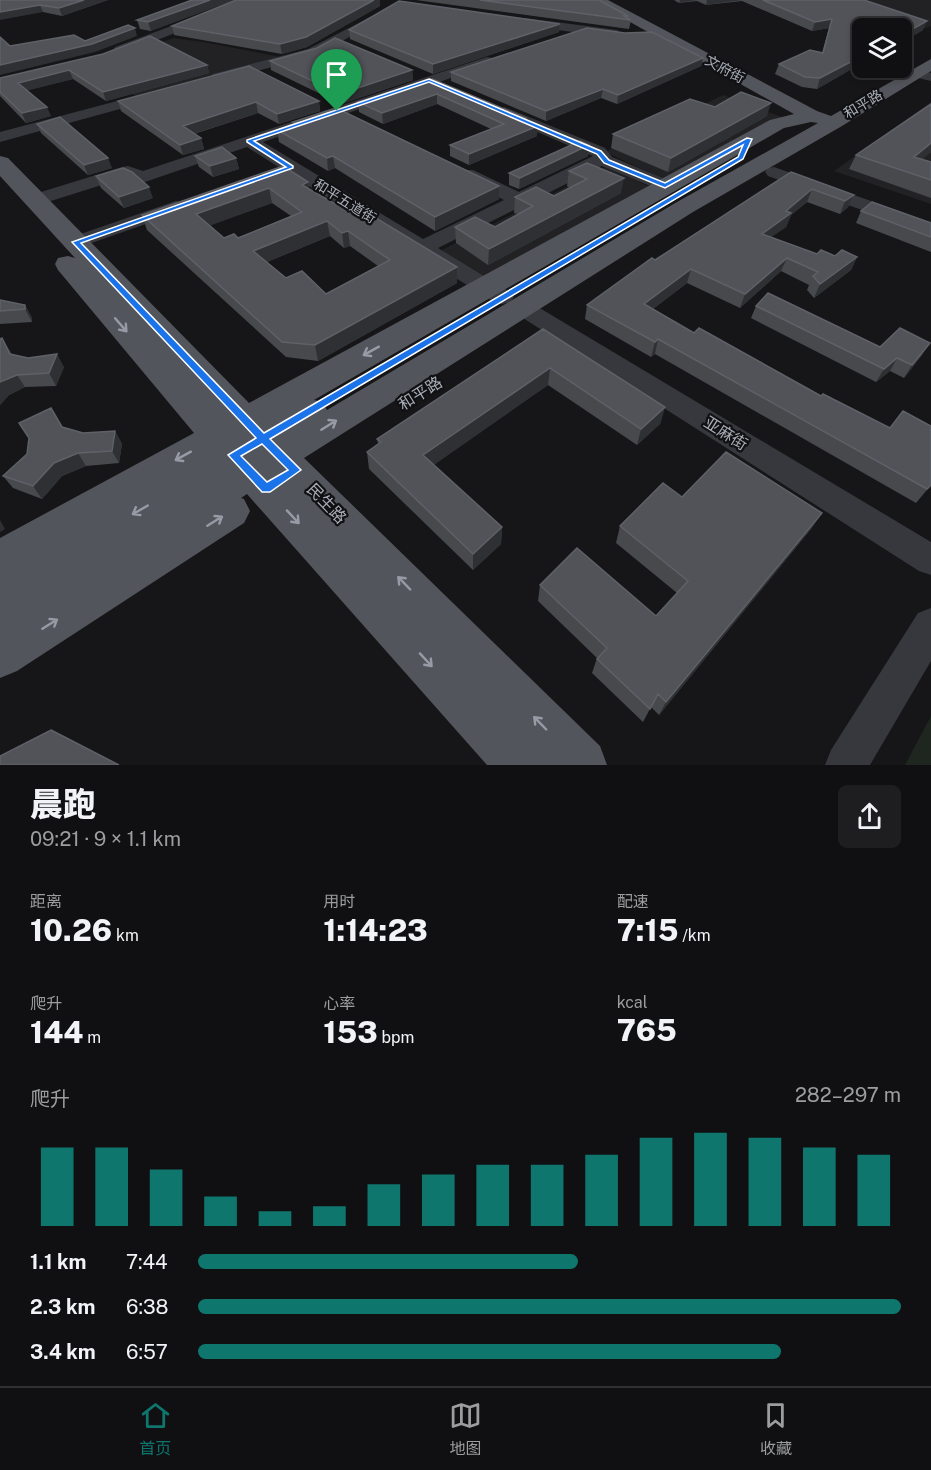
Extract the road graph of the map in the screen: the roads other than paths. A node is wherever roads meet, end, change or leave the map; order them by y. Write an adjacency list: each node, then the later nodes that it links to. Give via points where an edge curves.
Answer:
1 (251, 0): 14 (street)
2 (586, 0): 9 (main road)
3 (598, 0): 9 (main road, 文府街)
4 (609, 0): 27 (main road, 文府街)
5 (618, 0): 27 (main road, 文府街, via 814,100)
6 (388, 9): 10 (street)
7 (515, 20): 8 (street)
8 (585, 30): 9 (street, via 624,35); 11 (street)
9 (651, 33): 27 (main road, 文府街)
10 (337, 40): 13 (street); 16 (street, via 313,52)
11 (545, 42)
12 (931, 46): 17 (main road, 和平路)
13 (354, 48)
14 (111, 53)
15 (503, 56): 20 (street)
16 (251, 68): 19 (street); 21 (street)
17 (915, 69): 27 (main road, 和平路)
18 (408, 71): 20 (street)
19 (270, 78)
20 (429, 80): 22 (street); 26 (street)
21 (205, 81)
22 (450, 89)
23 (171, 90): 29 (street)
24 (318, 102): 26 (street)
25 (493, 107): 32 (street, via 599,152)
26 (337, 111): 28 (street); 30 (street)
27 (822, 118): 31 (main road, 和平路, via 777,124); 33 (main road, 和平路, via 829,137)
28 (358, 122)
29 (0, 137)
30 (249, 141): 35 (street, 和平五道街); 40 (street, via 142,177 128,171)
31 (745, 149): 39 (main road, 和平路); 46 (main road, 和平路)
32 (603, 158): 39 (street); 41 (street)
33 (777, 162): 43 (street); 46 (main road, 和平路)
34 (0, 163): 40 (main road, 民生路)
35 (291, 167): 37 (street); 45 (street, 和平五道街)
36 (455, 168): 41 (street)
37 (268, 175)
38 (0, 186): 47 (main road, 民生路, one-way to 47)
39 (665, 186): 46 (main road, 和平路)
40 (35, 200): 44 (main road, 民生路)
41 (520, 200): 45 (street)
42 (189, 203): 44 (street)
43 (931, 230)
44 (76, 242): 47 (main road, 民生路)
45 (421, 248): 46 (street, 和平五道街)
46 (512, 302): 47 (main road, 和平路, one-way to 46); 47 (main road, 和平路, one-way to 47); 49 (street, 亚麻街)
47 (257, 455): 48 (main road, 和平路, one-way to 48); 50 (main road, 和平路, one-way to 50); 51 (main road, 和平路); 53 (main road, 和平路, one-way to 47); 54 (main road, 民生路, one-way to 54); 55 (main road, 民生路, one-way to 47)
48 (0, 559)
49 (931, 560)
50 (0, 592)
51 (0, 623)
52 (931, 626): 56 (street)
53 (0, 655)
54 (522, 765)
55 (581, 765)
56 (846, 765)

